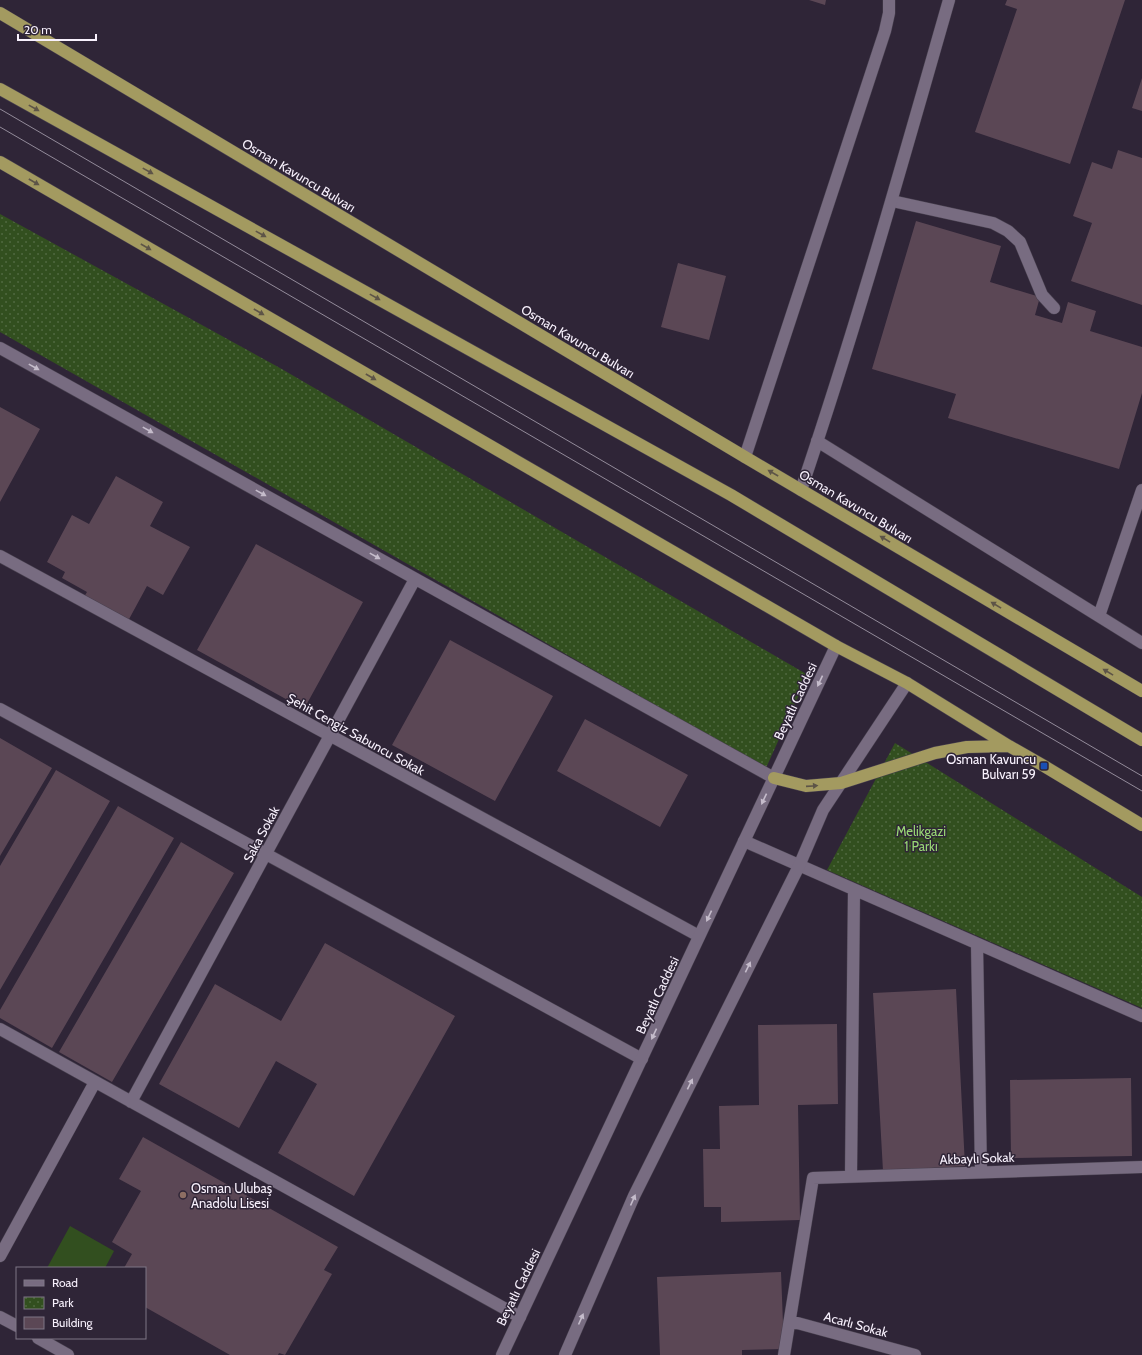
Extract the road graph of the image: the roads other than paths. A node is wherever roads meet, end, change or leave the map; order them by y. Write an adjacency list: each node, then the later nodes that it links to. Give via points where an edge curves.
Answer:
1 (889, 0): 10 (street, via 885,31)
2 (949, 0): 6 (street)
3 (0, 14): 10 (highway, Osman Kavuncu Bulvarı)
4 (0, 89): 22 (highway, one-way to 22, via 731,495)
5 (0, 162): 17 (highway, one-way to 17)
6 (892, 201): 7 (street, via 993,223 1008,231 1020,242 1042,295); 9 (street)
7 (1054, 308)
8 (0, 348): 14 (street, one-way to 14)
9 (817, 441): 11 (street); 15 (street)
10 (745, 457): 11 (highway, Osman Kavuncu Bulvarı, one-way to 10)
11 (801, 490): 19 (highway, Osman Kavuncu Bulvarı, one-way to 11)
12 (1142, 490): 15 (street)
13 (0, 556): 21 (street, Şehit Cengiz Sabuncu Sokak)
14 (415, 579): 21 (street, Saka Sokak); 24 (street)
15 (1098, 616): 16 (street)
16 (1142, 643)
17 (836, 646): 18 (highway); 24 (street, Beyatlı Caddesi, one-way to 24)
18 (907, 683): 23 (highway); 25 (street)
19 (1142, 691)
20 (0, 709): 28 (street)
21 (330, 736): 28 (street, Saka Sokak); 31 (street, Şehit Cengiz Sabuncu Sokak)
22 (1142, 740)
23 (1009, 746): 25 (highway, via 967,747 935,753); 26 (highway)
24 (774, 778): 25 (highway, one-way to 25, via 806,786); 27 (street, Beyatlı Caddesi, one-way to 27)
25 (841, 783): 29 (street, via 823,810)
26 (1142, 825)
27 (744, 842): 29 (street); 31 (street, Beyatlı Caddesi, one-way to 31)
28 (266, 854): 35 (street); 37 (street, Saka Sokak)
29 (799, 866): 30 (street); 49 (street, one-way to 29, via 634,1196)
30 (854, 890): 32 (street); 40 (street)
31 (699, 936): 35 (street, Beyatlı Caddesi, one-way to 35)
32 (978, 944): 33 (street); 39 (street)
33 (1142, 1016)
34 (0, 1029): 36 (street)
35 (642, 1059): 43 (street, Beyatlı Caddesi)
36 (95, 1082): 37 (street); 41 (street)
37 (131, 1102): 43 (street)
38 (1142, 1167): 39 (street, Akbaylı Sokak)
39 (980, 1172): 40 (street, Akbaylı Sokak)
40 (851, 1176): 44 (street, Akbaylı Sokak, via 813,1178)
41 (0, 1256)
42 (0, 1317): 45 (street)
43 (520, 1317): 48 (street, Beyatlı Caddesi)
44 (790, 1321): 50 (street); 51 (street, Acarlı Sokak)
45 (16, 1325)
46 (40, 1339): 47 (street)
47 (68, 1355)
48 (502, 1355)
49 (565, 1355)
50 (784, 1355)
51 (915, 1355)

